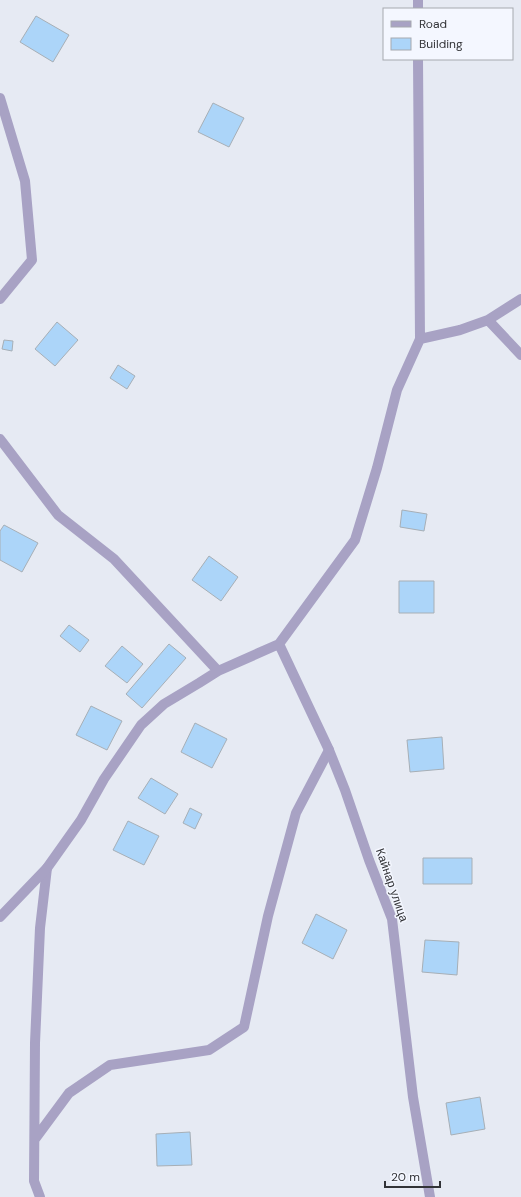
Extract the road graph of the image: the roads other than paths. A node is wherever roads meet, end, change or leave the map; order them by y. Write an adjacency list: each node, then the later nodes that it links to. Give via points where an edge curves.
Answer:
1 (418, 60): 6 (street)
2 (0, 98): 3 (street, via 25,181 32,260)
3 (0, 299)
4 (521, 299): 5 (street)
5 (488, 320): 6 (street, via 460,330); 7 (street)
6 (420, 339): 9 (street, via 398,390 355,540)
7 (521, 355)
8 (0, 439): 10 (street, via 58,515 114,559)
9 (279, 644): 10 (street); 11 (street, Кайнар улица)
10 (218, 671): 12 (street, via 164,704 141,725 104,779 81,820)
11 (329, 750): 14 (street, via 296,813 268,916 244,1027 208,1050 110,1066 69,1093); 16 (street, Кайнар улица, via 392,919 413,1097)
12 (47, 868): 13 (street); 14 (street, via 40,928 35,1043)
13 (0, 917)
14 (35, 1139): 15 (street, via 34,1181)
15 (40, 1197)
16 (430, 1197)

